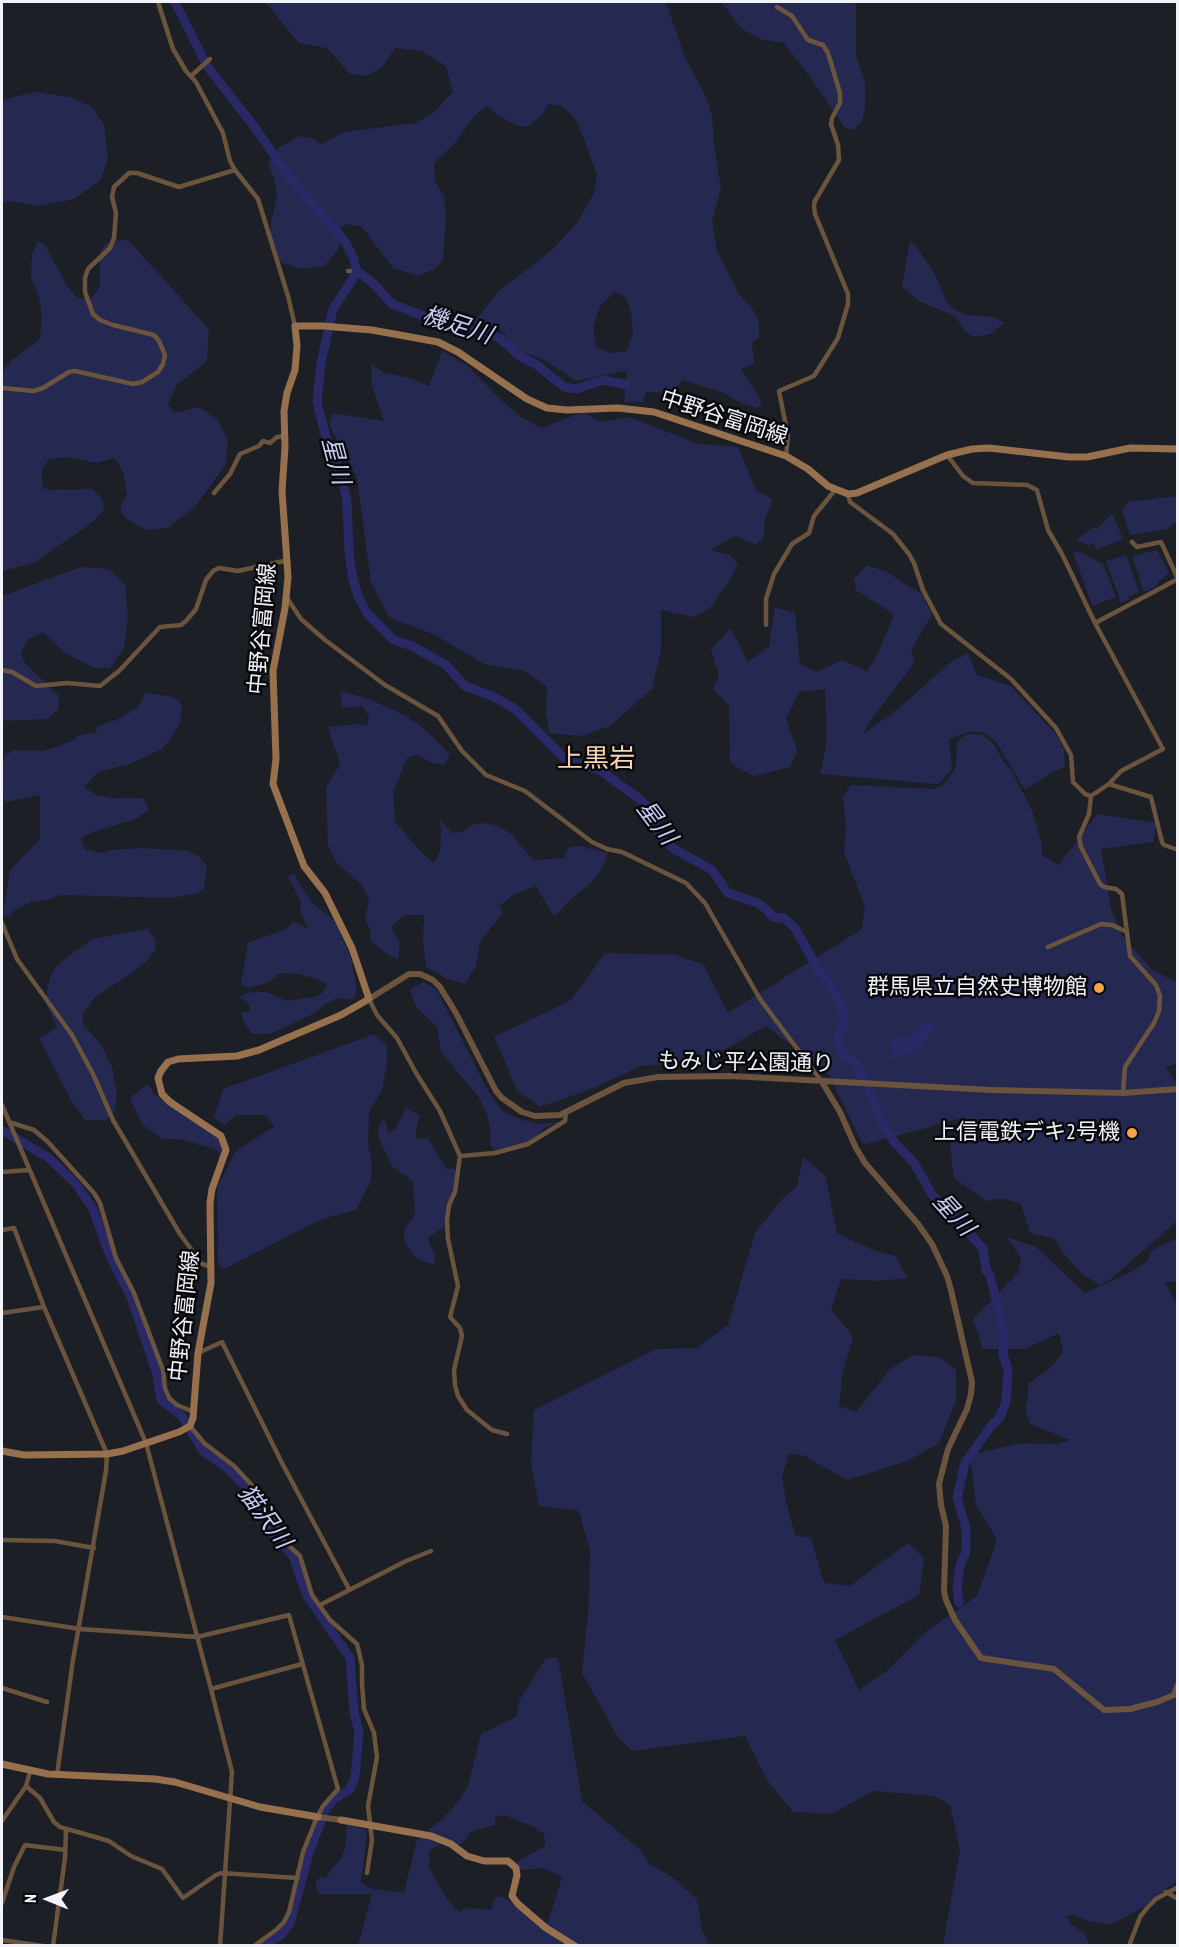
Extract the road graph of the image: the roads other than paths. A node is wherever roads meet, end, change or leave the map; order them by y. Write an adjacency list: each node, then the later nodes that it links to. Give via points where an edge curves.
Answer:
1 (158, 2): 4 (street, via 173,49)
2 (777, 7): 11 (street, via 792,16 808,40 823,45 840,93 831,124 839,160 814,206 848,294 838,338 814,376 779,391 789,441)
3 (210, 59): 4 (street)
4 (191, 76): 5 (street, via 223,133)
5 (235, 170): 6 (street, via 258,199); 7 (street, via 179,187 129,172 114,187 114,238 110,248 87,269 85,292 93,314 100,320 154,335 165,355 158,372 133,384 75,371 34,391)
6 (295, 326): 8 (main road, 中野谷富岡線, via 295,363 285,402); 11 (main road, 中野谷富岡線, via 333,326 438,342 547,408 654,412)
7 (2, 388)
8 (286, 436): 13 (street, via 270,443 263,441 240,454); 16 (main road, 中野谷富岡線, via 282,484)
9 (1178, 449): 10 (main road, via 1130,448 1069,457 989,448)
10 (947, 455): 14 (main road, via 873,488); 19 (street, via 973,483 1027,485 1037,490 1048,530)
11 (786, 456): 12 (main road, 中野谷富岡線)
12 (835, 490): 14 (main road, 中野谷富岡線); 20 (street, via 814,516 809,533 792,544 774,574 766,599)
13 (214, 493)
14 (848, 494): 23 (street, via 850,502 893,534 909,554 940,624 1011,679 1056,728 1071,755 1073,782)
15 (1132, 542): 17 (street, via 1137,547 1161,542)
16 (288, 560): 18 (main road, 中野谷富岡線); 21 (street, via 213,571 196,609 186,621 160,627 100,686 36,686)
17 (1178, 579): 19 (street)
18 (286, 598): 28 (main road, 中野谷富岡線, via 273,671 273,784 304,866 325,893 355,955); 29 (street, via 301,619 325,640 385,685 438,716 462,751 486,775 525,791 592,842 686,883 705,903 760,999)
19 (1095, 623): 22 (street, via 1163,749 1121,771)
20 (766, 625)
21 (2, 670)
22 (1109, 784): 23 (street); 24 (street, via 1151,797 1161,842)
23 (1091, 796): 26 (street, via 1089,814 1079,837 1081,847 1096,880 1122,894)
24 (1178, 850)
25 (2, 923): 39 (street, via 17,959 72,1035 113,1120 180,1234 202,1264)
26 (1127, 932): 27 (street, via 1101,924); 31 (street, via 1130,956 1156,985 1160,1004 1154,1023 1125,1067)
27 (1048, 947)
28 (369, 999): 33 (street, もみじ平公園通り, via 404,976 425,975 447,997 502,1098 528,1115 550,1117); 35 (street, via 440,1111); 39 (main road, 中野谷富岡線, via 259,1050 237,1056 178,1059 168,1062 161,1071 158,1078 162,1094 224,1140 226,1150 210,1203)
29 (822, 1082): 31 (street, もみじ平公園通り); 33 (street, もみじ平公園通り, via 732,1076 658,1077 617,1086); 58 (street, via 865,1163 932,1244 951,1290 972,1382 967,1409 948,1449 939,1484 946,1526 944,1592 955,1620 981,1658 1054,1669 1104,1710 1157,1702 1174,1695)
30 (1178, 1089): 31 (street, もみじ平公園通り)
31 (1123, 1093)
32 (2, 1105): 34 (street)
33 (566, 1113): 35 (street, via 565,1121 528,1144 495,1153)
34 (9, 1122): 36 (street); 43 (street, via 34,1130 47,1141 97,1198 116,1258 134,1293 163,1370 169,1398)
35 (460, 1156): 45 (street, via 447,1220 458,1286 450,1317 462,1336 454,1370 455,1385 467,1410 492,1430)
36 (29, 1170): 37 (street); 46 (street)
37 (2, 1172)
38 (2, 1230): 40 (street, via 14,1228)
39 (213, 1268): 42 (main road, 中野谷富岡線)
40 (44, 1307): 41 (street); 48 (street)
41 (2, 1313)
42 (198, 1353): 43 (main road, 中野谷富岡線); 52 (street, via 222,1342)
43 (194, 1412): 44 (main road, 中野谷富岡線)
44 (189, 1428): 46 (main road); 53 (street, via 264,1498 286,1542 300,1556 312,1595)
45 (507, 1434)
46 (146, 1443): 48 (main road); 56 (street)
47 (2, 1451): 48 (main road, via 24,1455)
48 (106, 1454): 50 (street)
49 (2, 1540): 50 (street, via 55,1541)
50 (94, 1548): 55 (street)
51 (430, 1551): 52 (street)
52 (349, 1589): 53 (street)
53 (320, 1605): 70 (street, via 330,1620 357,1644 362,1665 364,1709 374,1733 377,1757 368,1806)
54 (2, 1617): 55 (street)
55 (80, 1629): 56 (street); 64 (street)
56 (197, 1637): 57 (street, via 289,1615); 60 (street)
57 (302, 1664): 60 (street); 67 (street, via 338,1789)
58 (1178, 1684)
59 (2, 1688): 61 (street)
60 (211, 1689): 66 (street, via 232,1772)
61 (47, 1702)
62 (2, 1764): 63 (main road)
63 (30, 1772): 64 (main road); 65 (street)
64 (57, 1774): 66 (main road, via 155,1779)
65 (26, 1786): 68 (street); 71 (street, via 40,1798 54,1822)
66 (232, 1798): 67 (main road); 74 (street)
67 (317, 1817): 69 (street); 75 (street)
68 (2, 1821)
69 (341, 1821): 70 (main road)
70 (370, 1825): 73 (street); 85 (main road, via 431,1836 484,1861 508,1861 516,1868 512,1896 518,1904)
71 (66, 1830): 72 (street); 74 (street, via 109,1841 162,1869 183,1898 216,1875)
72 (65, 1850): 79 (street, via 25,1845); 82 (street)
73 (367, 1873)
74 (226, 1874): 75 (street); 83 (street)
75 (297, 1878): 84 (street, via 284,1922)
76 (1178, 1887): 77 (street)
77 (1166, 1892): 78 (street); 86 (street, via 1140,1917)
78 (1178, 1899)
79 (2, 1903)
80 (2, 1940): 81 (street)
81 (44, 1946)
82 (53, 1946)
83 (220, 1946)
84 (254, 1946)
85 (575, 1946)
86 (1129, 1946)

